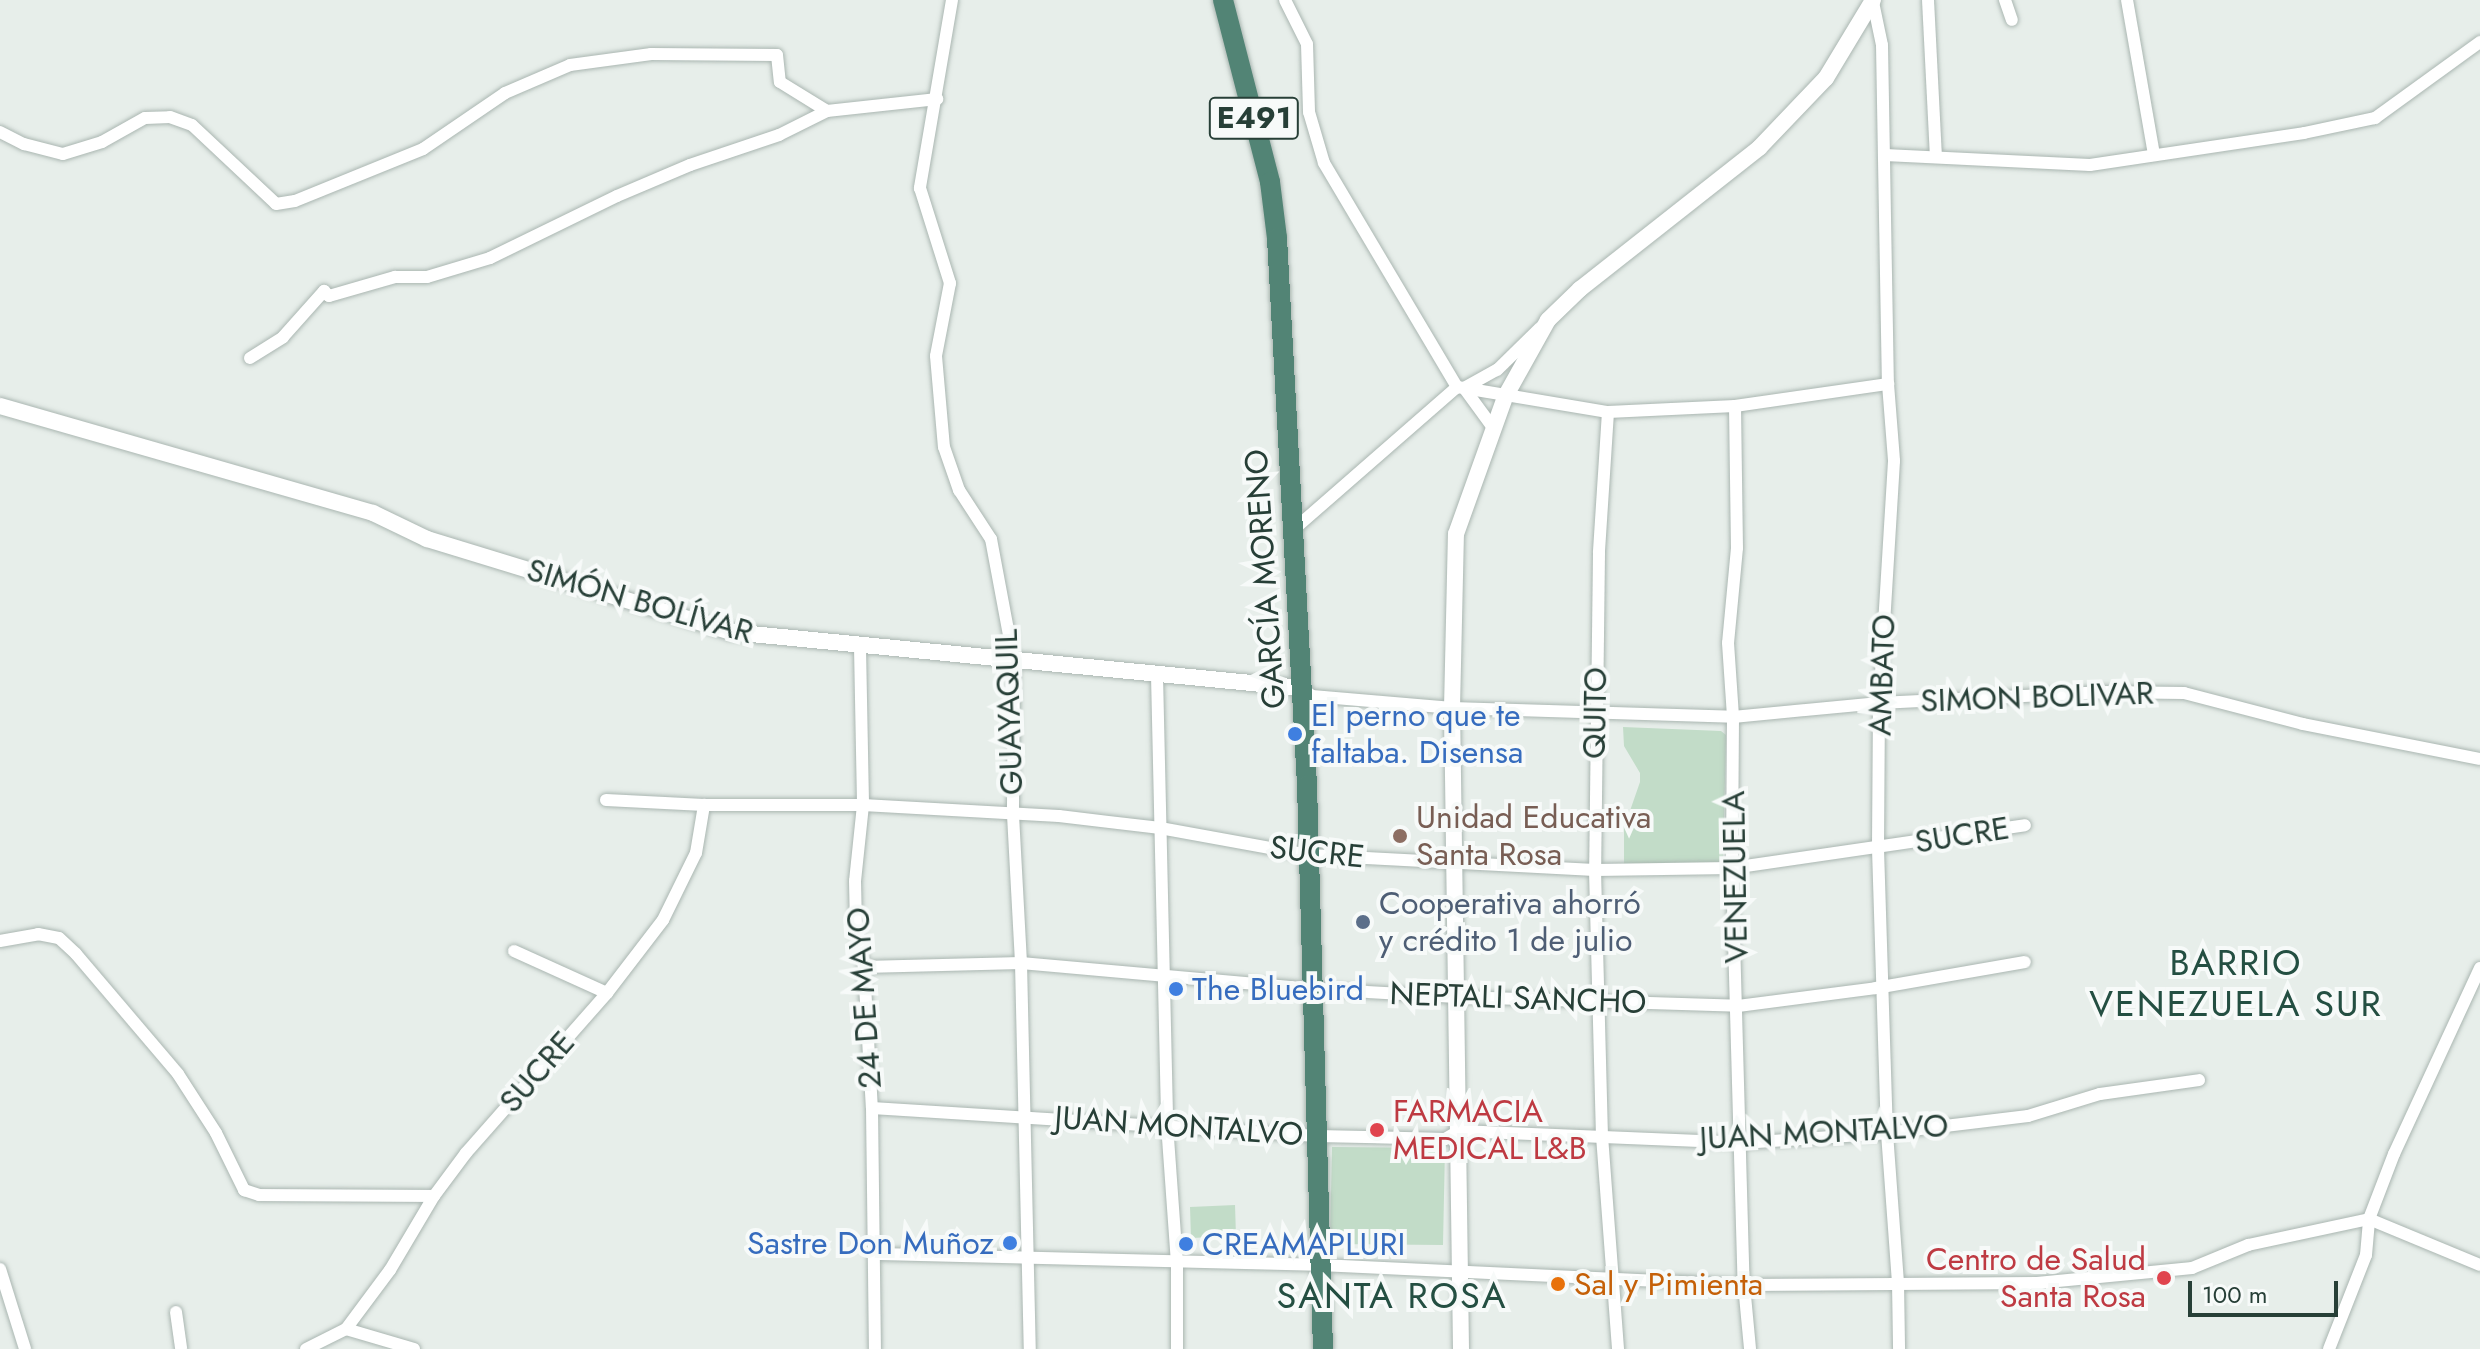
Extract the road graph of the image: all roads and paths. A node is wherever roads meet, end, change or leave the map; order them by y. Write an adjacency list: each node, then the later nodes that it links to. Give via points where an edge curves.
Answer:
1 (952, 0): 10 (street, GUAYAQUIL)
2 (1223, 0): 25 (highway, GARCÍA MORENO / E491, via 1270,182)
3 (1285, 0): 19 (street, via 1307,44 1309,112 1324,163)
4 (1928, 0): 15 (street)
5 (2005, 0): 8 (street)
6 (2127, 0): 14 (street)
7 (1873, 1): 13 (street, AMBATO, via 1882,45); 16 (street, via 1826,78 1759,148)
8 (2012, 20)
9 (2480, 42): 14 (street, via 2375,118)
10 (937, 99): 11 (street); 27 (street, GUAYAQUIL, via 920,188 950,283 936,356 944,447 959,490 991,539)
11 (827, 111): 12 (street, via 780,82 777,55 651,54 570,65 505,93 423,149 276,204 192,125 170,117 145,118 102,142 63,154); 17 (street, via 779,135 617,196 490,258 427,277 395,277 329,296 324,291 283,337)
12 (0, 132)
13 (1885, 155): 15 (street); 18 (street, AMBATO)
14 (2154, 155): 15 (street, via 2090,165)
15 (1936, 157)
16 (1548, 320): 19 (street, via 1497,370); 20 (street)
17 (250, 358)
18 (1888, 384): 22 (street); 30 (street, AMBATO, via 1894,461)
19 (1461, 388): 20 (street); 24 (street); 25 (street)
20 (1505, 397): 23 (street); 24 (street)
21 (0, 406): 26 (street, SIMÓN BOLÍVAR, via 373,513 427,539 731,632)
22 (1735, 406): 23 (street); 33 (street, VENEZUELA, via 1737,548 1728,643)
23 (1608, 412): 32 (street, QUITO)
24 (1494, 429): 31 (street, via 1456,534)
25 (1292, 531): 29 (highway, GARCÍA MORENO / E491)
26 (860, 647): 27 (street, SIMÓN BOLÍVAR); 37 (street, 24 DE MAYO)
27 (1014, 662): 28 (street, SIMÓN BOLÍVAR); 38 (street, GUAYAQUIL)
28 (1157, 675): 29 (street, SIMÓN BOLÍVAR); 40 (street)
29 (1302, 688): 31 (street, SIMON BOLIVAR, via 1312,696); 42 (highway, GARCÍA MORENO / E491)
30 (1879, 703): 33 (street, SIMON BOLIVAR); 34 (street, SIMON BOLIVAR, via 2184,693 2303,724); 41 (street, AMBATO)
31 (1452, 708): 32 (street, SIMON BOLIVAR); 43 (street)
32 (1595, 715): 33 (street, SIMON BOLIVAR); 45 (street, QUITO)
33 (1733, 717): 44 (street, VENEZUELA)
34 (2480, 759)
35 (606, 800): 36 (street, SUCRE)
36 (704, 805): 37 (street, SUCRE); 55 (street, SUCRE, via 696,853 681,888)
37 (863, 805): 38 (street, SUCRE); 50 (street, 24 DE MAYO, via 855,881)
38 (1013, 815): 40 (street, SUCRE); 49 (street, GUAYAQUIL)
39 (2025, 825): 41 (street, SUCRE)
40 (1160, 828): 42 (street, SUCRE); 52 (street)
41 (1878, 849): 44 (street, SUCRE); 53 (street, AMBATO)
42 (1309, 855): 43 (street, SUCRE); 54 (highway, GARCÍA MORENO / E491)
43 (1454, 863): 45 (street, SUCRE); 56 (street)
44 (1732, 868): 45 (street, SUCRE); 58 (street, VENEZUELA)
45 (1595, 870): 57 (street, QUITO)
46 (0, 941): 68 (street, via 38,934 59,938 76,954 178,1074 244,1190 259,1195)
47 (514, 951): 55 (street)
48 (2025, 962): 53 (street, NEPTALI SANCHO)
49 (1021, 963): 50 (street, NEPTALI SANCHO); 52 (street, NEPTALI SANCHO); 61 (street, GUAYAQUIL)
50 (864, 967): 60 (street, 24 DE MAYO)
51 (2480, 968): 69 (street)
52 (1163, 977): 54 (street, NEPTALI SANCHO); 62 (street)
53 (1882, 987): 58 (street, NEPTALI SANCHO); 64 (street, AMBATO)
54 (1315, 989): 56 (street, NEPTALI SANCHO); 65 (highway, GARCÍA MORENO / E491)
55 (607, 993): 68 (street, SUCRE)
56 (1457, 997): 57 (street, NEPTALI SANCHO); 63 (street)
57 (1600, 1003): 58 (street, NEPTALI SANCHO); 66 (street, QUITO)
58 (1738, 1006): 67 (street, VENEZUELA)
59 (2199, 1080): 64 (street, JUAN MONTALVO, via 2100,1094 2028,1116)
60 (872, 1108): 61 (street, JUAN MONTALVO); 70 (street, 24 DE MAYO)
61 (1025, 1116): 62 (street, JUAN MONTALVO); 71 (street, GUAYAQUIL)
62 (1167, 1124): 65 (street, JUAN MONTALVO); 72 (street)
63 (1459, 1131): 65 (street, JUAN MONTALVO, via 1445,1139); 66 (street, JUAN MONTALVO); 76 (street)
64 (1887, 1133): 67 (street, JUAN MONTALVO); 78 (street, AMBATO)
65 (1317, 1136): 73 (highway, GARCÍA MORENO / E491)
66 (1602, 1136): 67 (street, JUAN MONTALVO); 77 (street, QUITO)
67 (1742, 1143): 79 (street, VENEZUELA)
68 (434, 1196): 81 (street, SUCRE, via 390,1270)
69 (2369, 1219): 74 (street); 78 (street, via 2248,1245 2192,1268 2037,1283); 95 (street, via 2366,1255)
70 (876, 1254): 71 (street); 87 (street, 24 DE MAYO)
71 (1028, 1258): 72 (street); 88 (street, GUAYAQUIL)
72 (1177, 1263): 73 (street); 89 (street)
73 (1320, 1265): 76 (street); 90 (highway, GARCÍA MORENO / E491)
74 (2480, 1265)
75 (0, 1269): 83 (street)
76 (1460, 1272): 77 (street); 91 (street)
77 (1615, 1277): 79 (street); 92 (street, QUITO)
78 (1898, 1282): 79 (street); 94 (street, AMBATO)
79 (1744, 1285): 93 (street, VENEZUELA)
80 (176, 1312): 84 (street)
81 (346, 1329): 82 (street); 85 (street)
82 (394, 1346): 86 (street)
83 (25, 1349)
84 (181, 1349)
85 (306, 1349)
86 (414, 1349)
87 (875, 1349)
88 (1030, 1349)
89 (1177, 1349)
90 (1323, 1349)
91 (1461, 1349)
92 (1618, 1349)
93 (1750, 1349)
94 (1899, 1349)
95 (2329, 1349)

